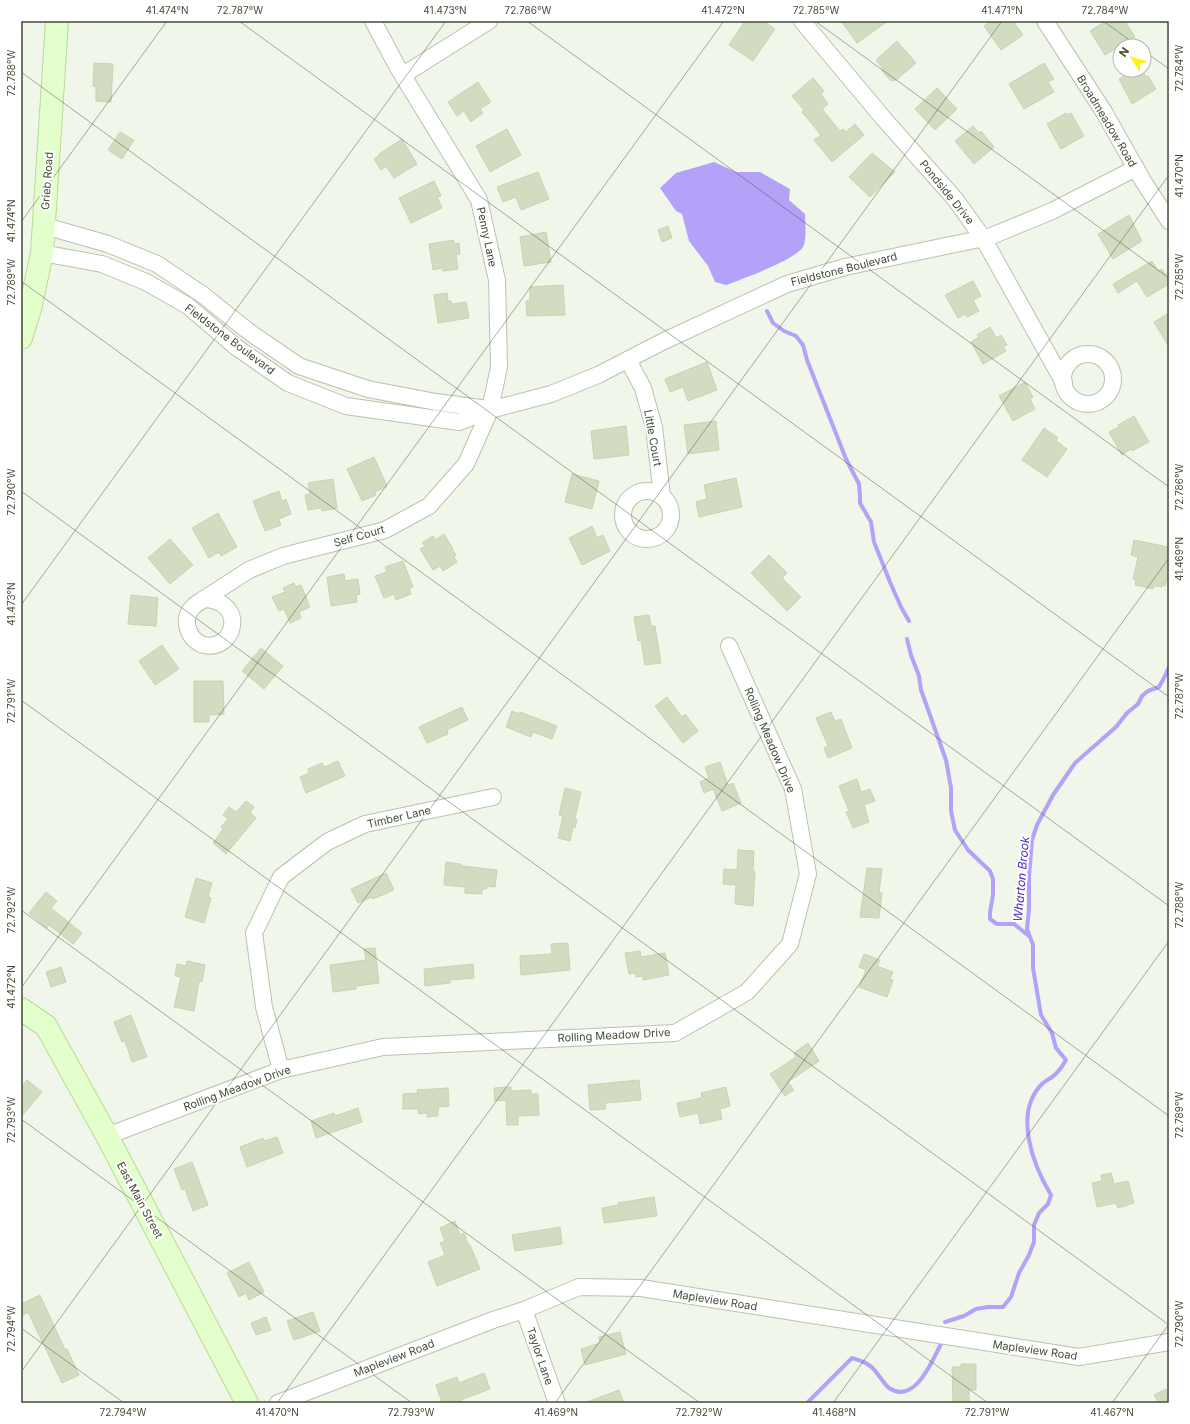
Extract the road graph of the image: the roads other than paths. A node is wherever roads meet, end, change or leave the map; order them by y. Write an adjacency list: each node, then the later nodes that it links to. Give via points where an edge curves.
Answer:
1 (57, 21): 9 (main road, Grieb Road)
2 (373, 21): 6 (street, Penny Lane)
3 (488, 21): 6 (street)
4 (802, 21): 10 (street, Pondside Drive, via 884,119 955,198)
5 (1045, 21): 7 (street, Broadmeadow Road, via 1104,112)
6 (403, 75): 15 (street, Penny Lane, via 479,200 497,280 499,367)
7 (1136, 168): 8 (street, Broadmeadow Road); 10 (street, Fieldstone Boulevard, via 1052,211)
8 (1169, 222)
9 (44, 226): 11 (main road, Grieb Road); 15 (street, Fieldstone Boulevard, via 108,244 157,264 300,366 368,389)
10 (983, 238): 13 (street, Fieldstone Boulevard, via 845,267 787,284); 14 (street, Pondside Drive)
11 (42, 253): 12 (main road, Grieb Road); 15 (street, Fieldstone Boulevard, via 102,264 146,282 188,306 236,347 288,383 346,406 459,422)
12 (21, 338)
13 (628, 360): 15 (street, Fieldstone Boulevard, via 551,394); 16 (street, Little Court, via 643,388 654,427)
14 (1064, 383)
15 (490, 410): 17 (street, Self Court, via 466,464 429,506 385,530 282,556 249,570)
16 (662, 496)
17 (204, 599)
18 (729, 646): 21 (street, Rolling Meadow Drive, via 793,789 808,874 790,944 747,992 675,1033 383,1047)
19 (493, 797): 21 (street, Timber Lane, via 365,824 326,842 281,877 254,933 264,1007)
20 (21, 1009): 22 (main road, East Main Street, via 46,1026)
21 (281, 1070): 22 (street, Rolling Meadow Drive)
22 (107, 1136): 25 (main road, East Main Street)
23 (524, 1310): 24 (street, Mapleview Road, via 579,1287 641,1288 1079,1357); 26 (street, Mapleview Road); 27 (street, Taylor Lane)
24 (1169, 1342)
25 (247, 1403)
26 (278, 1403)
27 (557, 1403)

